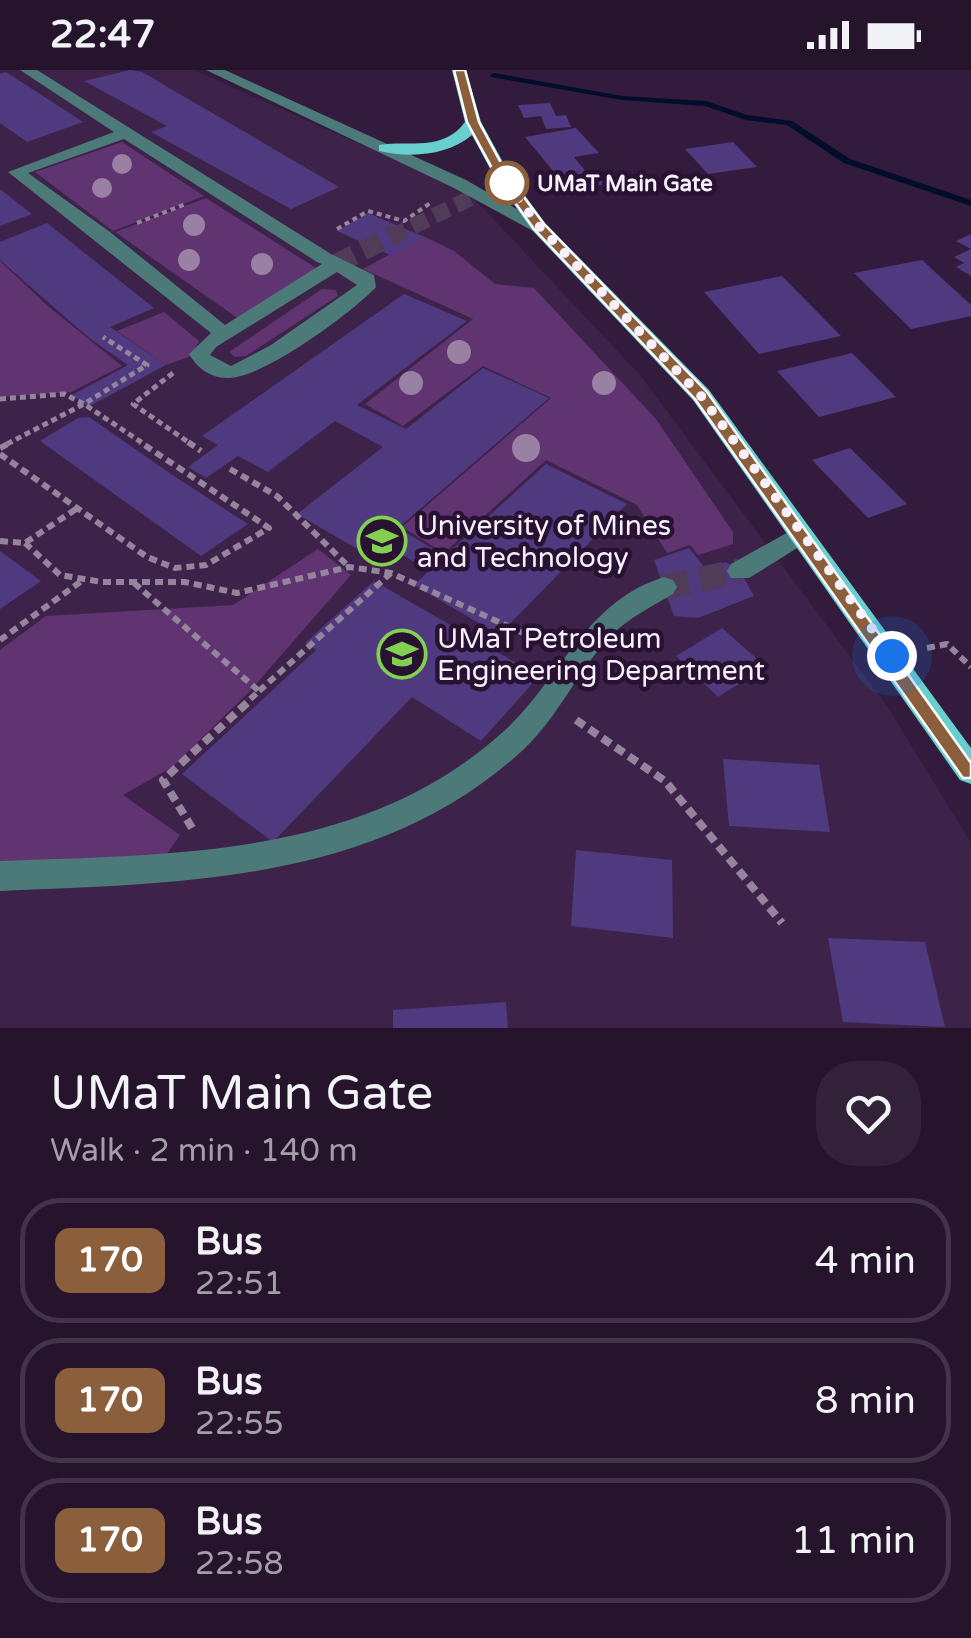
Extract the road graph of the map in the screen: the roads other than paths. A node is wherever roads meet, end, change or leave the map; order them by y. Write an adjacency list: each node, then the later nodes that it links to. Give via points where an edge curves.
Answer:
1 (28, 70): 5 (street)
2 (213, 70): 6 (street)
3 (460, 70): 4 (main road)
4 (473, 122): 6 (main road, via 443,144); 7 (main road)
5 (128, 132): 8 (street); 9 (street, via 16,172)
6 (385, 148): 7 (street)
7 (539, 226): 10 (main road, via 701,396)
8 (330, 261): 9 (street); 9 (street, via 367,279 366,287 246,369 220,371 202,361 199,354)
9 (224, 334)
10 (801, 534): 11 (street); 13 (main road)
11 (740, 572)
12 (664, 588): 14 (street, via 616,616 513,742 412,812 317,850 216,868)
13 (971, 770)
14 (0, 876)

